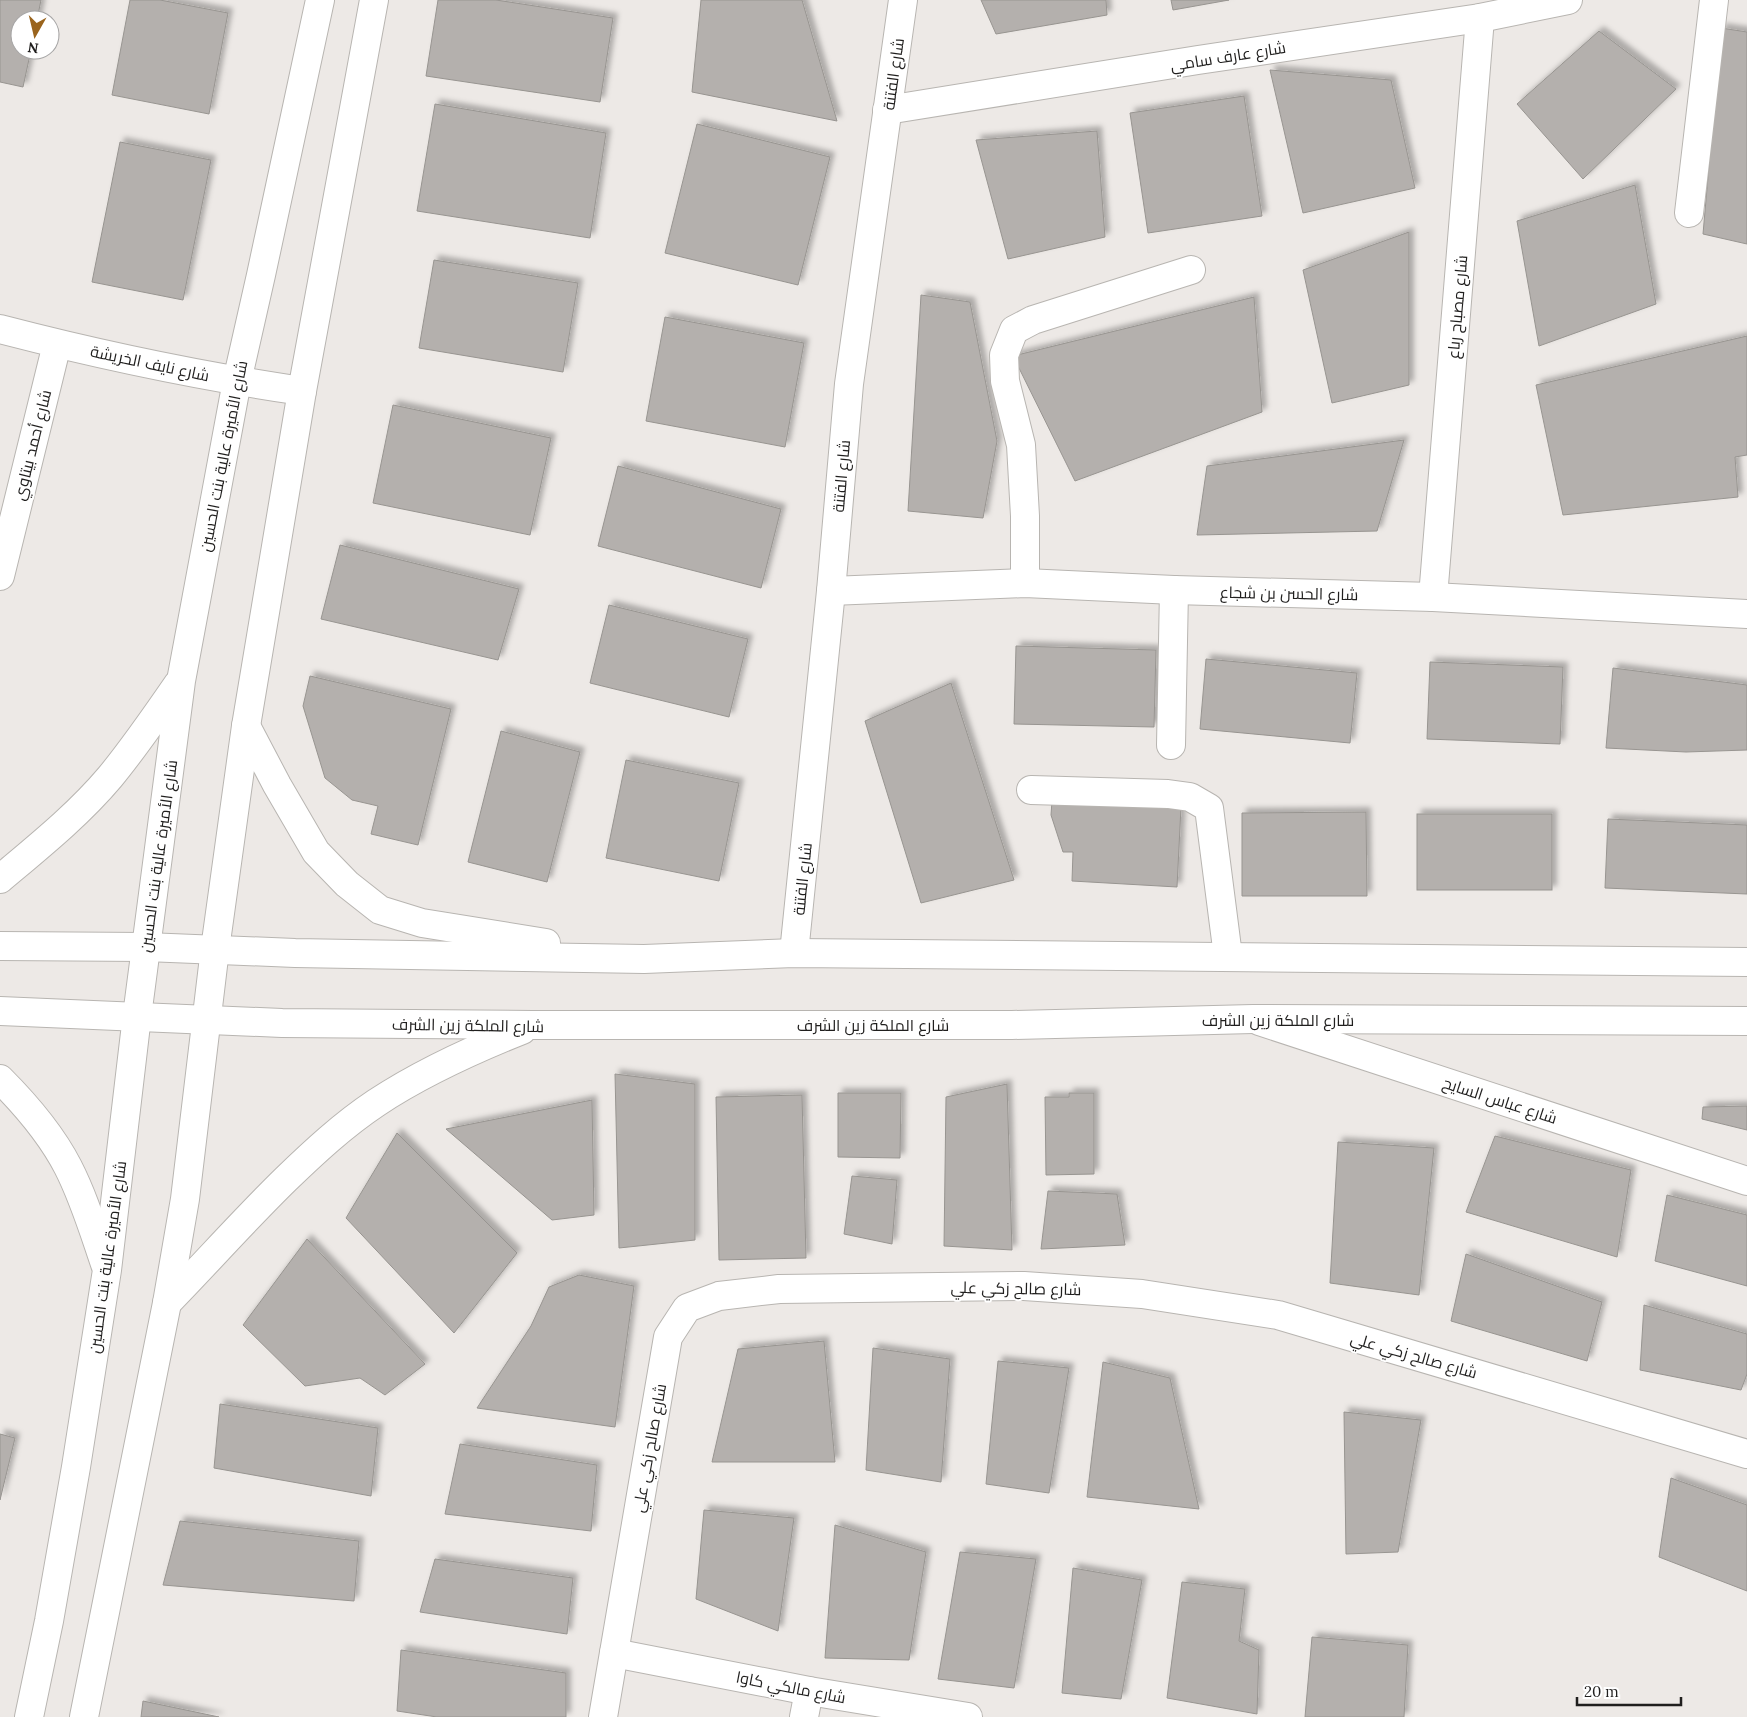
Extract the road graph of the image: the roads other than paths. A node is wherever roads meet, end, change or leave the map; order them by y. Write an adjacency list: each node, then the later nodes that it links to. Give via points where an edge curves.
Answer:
1 (320, 0): 12 (main road, شارع الأميرة عالية بنت الحسين)
2 (374, 0): 13 (main road)
3 (903, 0): 7 (main road, شارع الفتنة)
4 (1568, 0): 6 (main road, شارع عارف سامي)
5 (1714, 0): 8 (main road)
6 (1480, 18): 7 (main road, شارع عارف سامي); 18 (main road, شارع مصباح رباع)
7 (888, 110): 17 (main road, شارع الفتنة, via 850,384)
8 (1689, 213)
9 (1191, 270): 15 (main road, via 1033,320 1014,330 1004,355 1005,381 1021,445)
10 (0, 329): 11 (main road, شارع نايف الخريشة)
11 (57, 344): 12 (main road, شارع نايف الخريشة); 14 (main road, شارع أحمد بيتاوي)
12 (236, 382): 13 (main road, شارع نايف الخريشة); 20 (main road, شارع الأميرة عالية بنت الحسين)
13 (302, 391): 21 (main road)
14 (0, 576)
15 (1025, 583): 16 (main road, شارع الحسن بن شجاع); 17 (main road, شارع الحسن بن شجاع)
16 (1174, 590): 18 (main road, شارع الحسن بن شجاع); 22 (main road)
17 (831, 591): 28 (main road, شارع الفتنة)
18 (1433, 597): 19 (main road, شارع الحسن بن شجاع)
19 (1747, 614)
20 (181, 681): 24 (main road, via 109,777 79,809); 26 (main road, شارع الأميرة عالية بنت الحسين)
21 (246, 726): 27 (main road); 30 (main road, via 316,852 347,884 380,910 422,923)
22 (1171, 744)
23 (1031, 790): 29 (main road, via 1168,794 1190,797 1209,808)
24 (0, 879)
25 (0, 946): 26 (main road)
26 (146, 947): 27 (main road); 33 (main road, شارع الأميرة عالية بنت الحسين)
27 (215, 949): 30 (main road); 35 (main road)
28 (794, 953): 29 (main road); 30 (main road)
29 (1228, 956): 31 (main road)
30 (644, 959)
31 (1747, 962)
32 (0, 1011): 33 (main road, شارع الملكة زين الشرف)
33 (138, 1016): 35 (main road, شارع الملكة زين الشرف); 40 (main road, شارع الأميرة عالية بنت الحسين)
34 (1253, 1019): 36 (main road, شارع الملكة زين الشرف); 37 (main road, شارع الملكة زين الشرف, via 1012,1025); 39 (main road, شارع عباس السايح)
35 (206, 1020): 37 (main road, شارع الملكة زين الشرف); 41 (main road, via 185,1200)
36 (1747, 1021)
37 (533, 1026): 41 (main road, via 416,1079 344,1126 260,1205)
38 (0, 1079): 40 (main road, via 43,1127 68,1166)
39 (1747, 1180)
40 (107, 1270): 45 (main road, شارع الأميرة عالية بنت الحسين, via 76,1467)
41 (167, 1303): 46 (main road)
42 (1747, 1454): 43 (main road, شارع صالح زكي علي, via 1278,1316 1142,1294 1024,1286 779,1289 719,1296 686,1308 668,1337)
43 (614, 1652): 44 (main road, شارع مالكي كاوا); 47 (main road, شارع صالح زكي علي)
44 (806, 1704): 48 (main road, شارع مالكي كاوا)
45 (29, 1717)
46 (84, 1717)
47 (603, 1717)
48 (968, 1717)

